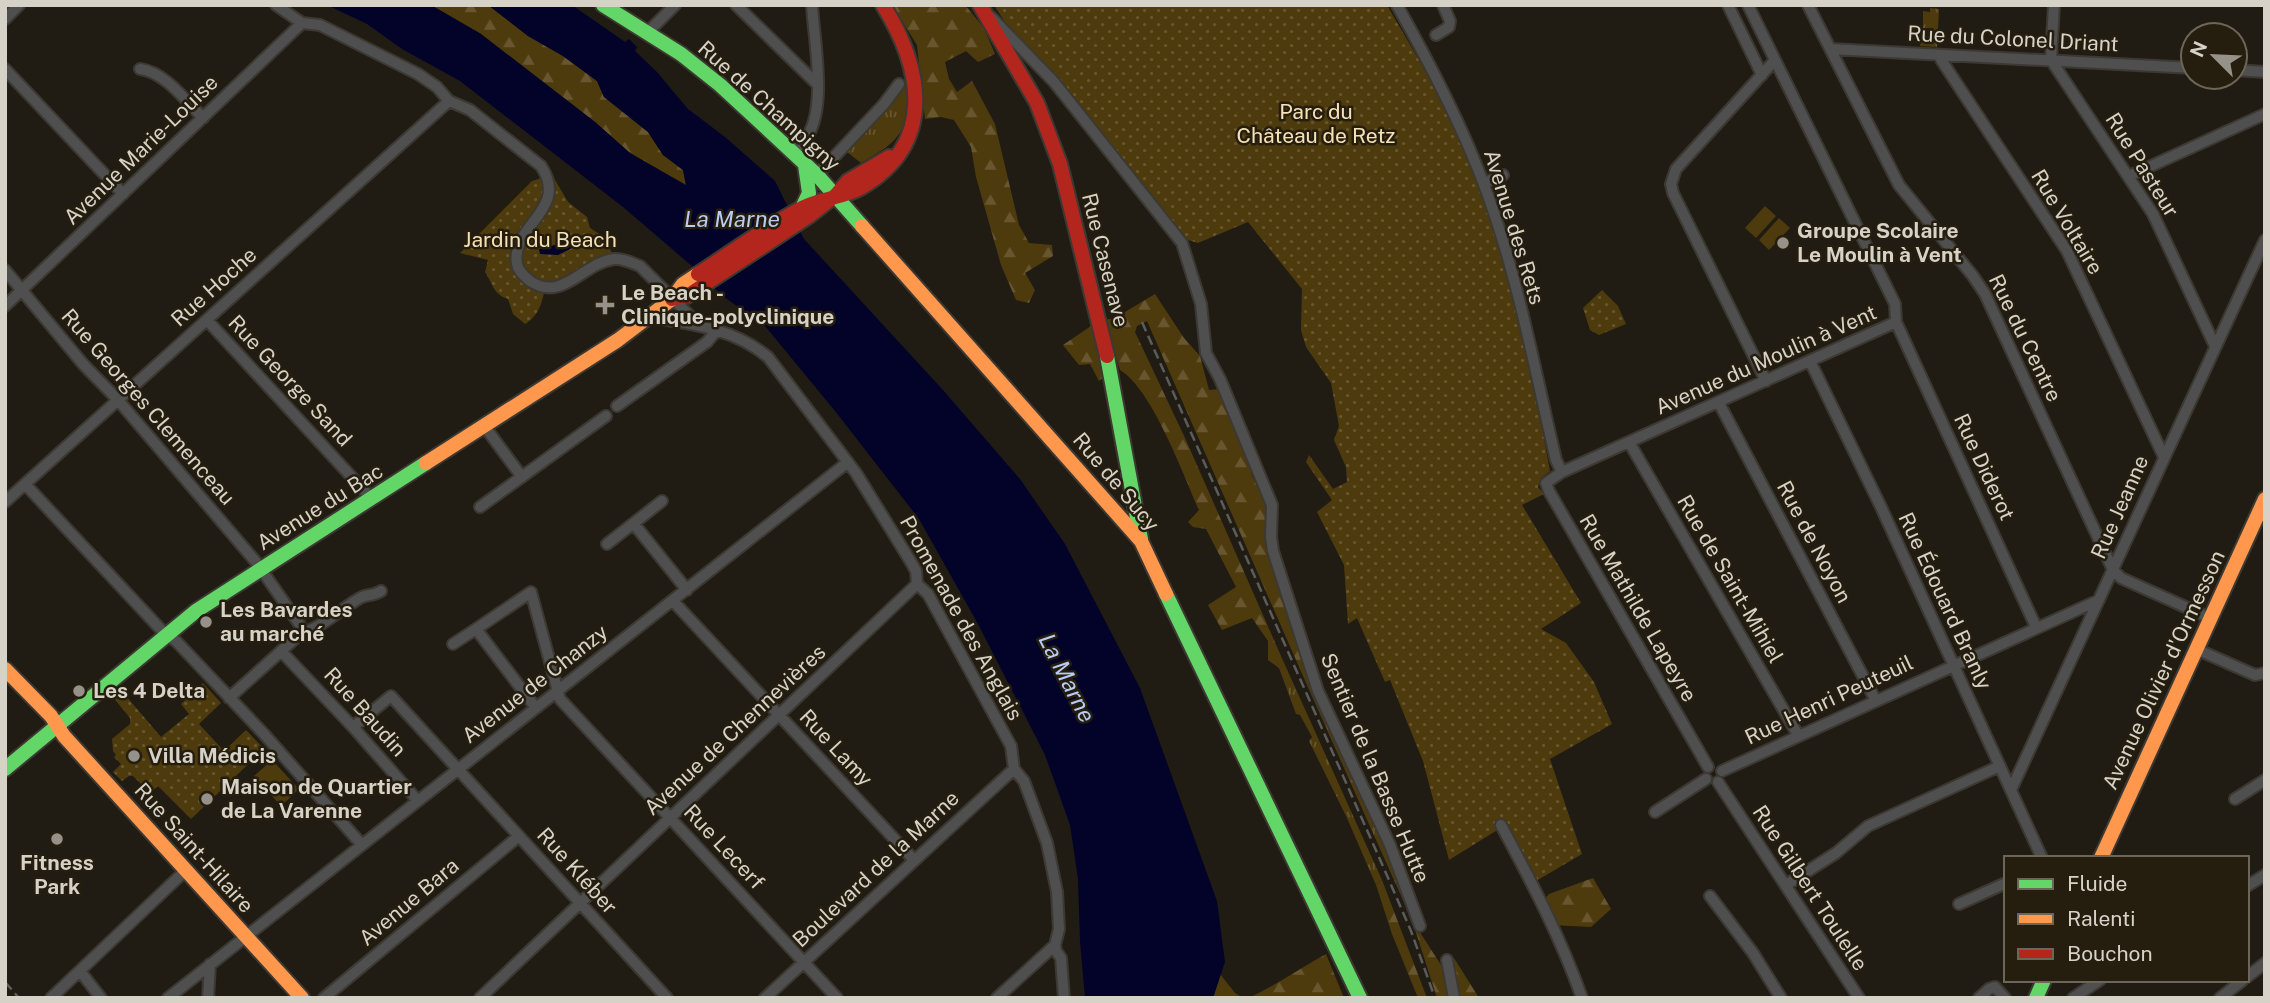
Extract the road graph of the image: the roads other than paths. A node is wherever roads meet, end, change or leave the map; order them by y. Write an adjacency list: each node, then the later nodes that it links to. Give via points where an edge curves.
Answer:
1 (19, 5): 15 (street)
2 (276, 5): 16 (street)
3 (603, 5): 17 (main road, Rue de Champigny)
4 (675, 5): 17 (street)
5 (736, 5): 28 (street)
6 (812, 5): 28 (street)
7 (883, 5): 38 (main road, Avenue du Bac, via 899,30 911,66 918,96 916,120 903,153 856,190)
8 (1397, 5): 36 (street, Avenue des Rets, via 1450,105)
9 (1443, 5): 18 (street, via 1449,27)
10 (1728, 5): 26 (street)
11 (1748, 5): 22 (street, Avenue du Moulin à Vent)
12 (1808, 5): 19 (street, Rue du Centre)
13 (2054, 5): 21 (street)
14 (983, 10): 70 (main road, Rue Casenave, via 1037,103 1060,164 1113,377); 124 (street, Sentier de la Basse Hutte, via 1054,82 1182,243 1200,304 1203,346 1272,505 1273,551 1318,691 1390,845)
15 (5, 19)
16 (302, 23): 29 (street, via 320,25 418,74); 31 (street, Avenue Marie-Louise)
17 (647, 33): 32 (main road, Rue de Champigny, via 709,75)
18 (1436, 35)
19 (1831, 49): 20 (street, Rue du Colonel Driant); 73 (street, Rue du Centre, via 1899,185 1985,293)
20 (1938, 55): 21 (street, Rue du Colonel Driant); 59 (street, Rue Voltaire, via 2067,251)
21 (2051, 60): 23 (street, Rue du Colonel Driant); 35 (street, Rue Pasteur)
22 (1775, 61): 26 (street); 47 (street, Avenue du Moulin à Vent, via 1895,304)
23 (2179, 67)
24 (5, 69): 37 (street)
25 (141, 69): 31 (street, via 166,82)
26 (1762, 75): 52 (street, via 1676,169 1671,184)
27 (899, 83): 33 (street, via 884,104)
28 (817, 84): 32 (street, via 813,125 804,142)
29 (449, 101): 43 (street, Promenade des Anglais, via 470,110 522,150 549,178 546,205 518,249 517,264 527,279 542,288 559,287 599,262 617,258 640,266); 46 (street, Rue Hoche)
30 (2265, 114): 35 (street)
31 (203, 118): 37 (street, Avenue Marie-Louise)
32 (790, 152): 33 (main road, Rue de Champigny)
33 (811, 170): 38 (main road, Rue de Champigny); 39 (main road)
34 (1503, 175): 36 (street)
35 (2129, 176): 50 (street, Rue Pasteur, via 2153,214)
36 (1484, 183): 61 (street, Avenue des Rets)
37 (123, 194): 42 (street, Avenue Marie-Louise)
38 (836, 195): 39 (main road, Avenue du Bac); 70 (main road, Rue de Sucy)
39 (806, 212): 43 (main road, Avenue du Bac, via 694,284 680,286)
40 (2265, 240): 50 (street, Rue Jeanne)
41 (5, 270): 42 (street, Rue Georges Clemenceau)
42 (21, 290): 44 (street, Avenue Marie-Louise); 53 (street, Rue Georges Clemenceau)
43 (672, 299): 45 (main road, Avenue du Bac); 48 (street, Promenade des Anglais)
44 (5, 306)
45 (648, 317): 48 (street, Promenade des Anglais); 57 (main road, Avenue du Bac)
46 (207, 320): 53 (street, Rue Hoche); 64 (street, Rue George Sand)
47 (1896, 323): 51 (street, Avenue du Moulin à Vent); 80 (street, Rue Diderot)
48 (699, 325): 49 (street, Promenade des Anglais)
49 (717, 330): 55 (street, via 707,342); 60 (street, Promenade des Anglais, via 753,345 768,357)
50 (2215, 346): 59 (street, Rue Jeanne)
51 (1810, 362): 52 (street, Avenue du Moulin à Vent); 87 (street, Rue Édouard Branly)
52 (1766, 381): 54 (street, Avenue du Moulin à Vent)
53 (118, 400): 63 (street, Rue Hoche); 72 (street, Rue Georges Clemenceau)
54 (1719, 403): 58 (street, Avenue du Moulin à Vent); 92 (street, Rue de Noyon)
55 (617, 406)
56 (606, 416): 62 (street)
57 (485, 427): 62 (street); 64 (main road, Avenue du Bac)
58 (1629, 442): 61 (street, Avenue du Moulin à Vent); 97 (street, Rue de Saint-Mihiel)
59 (2164, 457): 73 (street, Rue Jeanne)
60 (848, 462): 74 (street, Promenade des Anglais, via 911,562); 75 (street, Avenue de Chanzy)
61 (1562, 472): 102 (street, Rue Mathilde Lapeyre, via 1546,487)
62 (522, 477): 68 (street)
63 (25, 484): 67 (street, Rue Hoche); 83 (street)
64 (372, 499): 72 (main road, Avenue du Bac)
65 (2265, 499): 79 (main road, Avenue Olivier d'Ormesson)
66 (662, 501): 69 (street)
67 (5, 502)
68 (480, 508)
69 (634, 524): 71 (street); 75 (street)
70 (1141, 541): 148 (main road, Rue de Sucy)
71 (607, 544)
72 (262, 569): 82 (street, Rue Georges Clemenceau, via 300,625); 83 (main road, Avenue du Bac)
73 (2113, 570): 77 (street, Rue Jeanne); 79 (street)
74 (917, 584): 94 (street, Avenue de Chennevières); 100 (street, Promenade des Anglais, via 928,594 1011,746)
75 (687, 590): 78 (street, Avenue de Chanzy)
76 (381, 591): 82 (street, via 363,596)
77 (2099, 600): 80 (street, Rue Henri Peuteuil); 105 (street, Rue Jeanne)
78 (673, 601): 90 (street, Avenue de Chanzy); 94 (street, Rue Lamy)
79 (2210, 618): 85 (main road, Avenue Olivier d'Ormesson)
80 (2036, 627): 87 (street, Rue Henri Peuteuil)
81 (476, 629): 84 (street); 90 (street, via 531,592); 93 (street)
82 (300, 634): 86 (street)
83 (166, 635): 91 (street); 95 (main road, Avenue du Bac)
84 (453, 644)
85 (2196, 649): 89 (street, via 2255,675); 114 (main road, Avenue Olivier d'Ormesson)
86 (281, 651): 91 (street); 96 (street, Rue Baudin)
87 (1953, 664): 92 (street, Rue Henri Peuteuil); 98 (street, Rue Édouard Branly)
88 (5, 668): 95 (main road, Rue Saint-Hilaire)
89 (2265, 673)
90 (557, 691): 93 (street, Avenue de Chanzy); 109 (street, Rue Lecerf)
91 (229, 698): 112 (street)
92 (1875, 699): 97 (street, Rue Henri Peuteuil)
93 (536, 708): 101 (street, Avenue de Chanzy)
94 (779, 715): 109 (street, Avenue de Chennevières); 115 (street, Rue Lamy)
95 (57, 725): 99 (main road, Avenue du Bac); 116 (main road, Rue Saint-Hilaire)
96 (353, 727): 101 (street, Rue Kléber, via 391,696); 107 (street, Rue Baudin)
97 (1798, 735): 103 (street, Rue Henri Peuteuil)
98 (2000, 766): 105 (street, Rue Édouard Branly); 119 (street, via 1868,826)
99 (5, 769)
100 (1014, 769): 115 (street, Boulevard de la Marne); 126 (street, Promenade des Anglais, via 1024,781 1047,843 1059,929)
101 (457, 770): 107 (street, Avenue de Chanzy); 111 (street, Rue Kléber)
102 (1707, 773): 103 (street, via 1711,783); 103 (street, via 1715,766); 108 (street)
103 (1720, 777): 119 (street, Rue Gilbert Toulelle, via 1728,799)
104 (2265, 780): 106 (street)
105 (2011, 790): 113 (street, Rue Édouard Branly)
106 (2235, 799)
107 (418, 801): 112 (street, Avenue de Chanzy)
108 (1655, 812)
109 (670, 818): 122 (street, Avenue de Chennevières); 128 (street, Rue Lecerf)
110 (1501, 825): 150 (street, via 1567,956)
111 (519, 836): 122 (street, Rue Kléber); 141 (street, Avenue Bara)
112 (362, 845): 125 (street, Avenue de Chanzy)
113 (2041, 856)
114 (2102, 856)
115 (914, 860): 128 (street, Boulevard de la Marne)
116 (186, 871): 125 (main road, Rue Saint-Hilaire); 131 (street)
117 (2265, 875): 120 (street)
118 (2004, 884): 123 (street)
119 (1786, 885): 152 (street, Rue Gilbert Toulelle)
120 (2249, 885)
121 (1710, 895): 151 (street)
122 (580, 903): 142 (street, Avenue de Chennevières); 143 (street, Rue Kléber)
123 (1959, 904)
124 (1420, 926)
125 (246, 936): 130 (street, Avenue de Chanzy); 140 (main road, Rue Saint-Hilaire)
126 (1055, 945): 146 (street); 147 (street, Promenade des Anglais, via 1061,958)
127 (1447, 960): 149 (street)
128 (803, 962): 144 (street, Boulevard de la Marne); 145 (street, Rue Lecerf)
129 (2265, 963): 132 (street)
130 (210, 964): 138 (street, Avenue de Chanzy); 139 (street)
131 (79, 971): 136 (street); 137 (street)
132 (2249, 975)
133 (2043, 982): 155 (main road)
134 (2097, 982): 156 (street)
135 (2240, 982): 157 (street)
136 (51, 998)
137 (101, 998)
138 (168, 998)
139 (208, 998)
140 (302, 998)
141 (324, 998)
142 (480, 998)
143 (667, 998)
144 (765, 998)
145 (837, 998)
146 (997, 998)
147 (1064, 998)
148 (1360, 998)
149 (1454, 998)
150 (1582, 998)
151 (1781, 998)
152 (1859, 998)
153 (1979, 998): 154 (street, via 1995,987)
154 (2005, 998)
155 (2036, 998)
156 (2073, 998)
157 (2220, 998)

